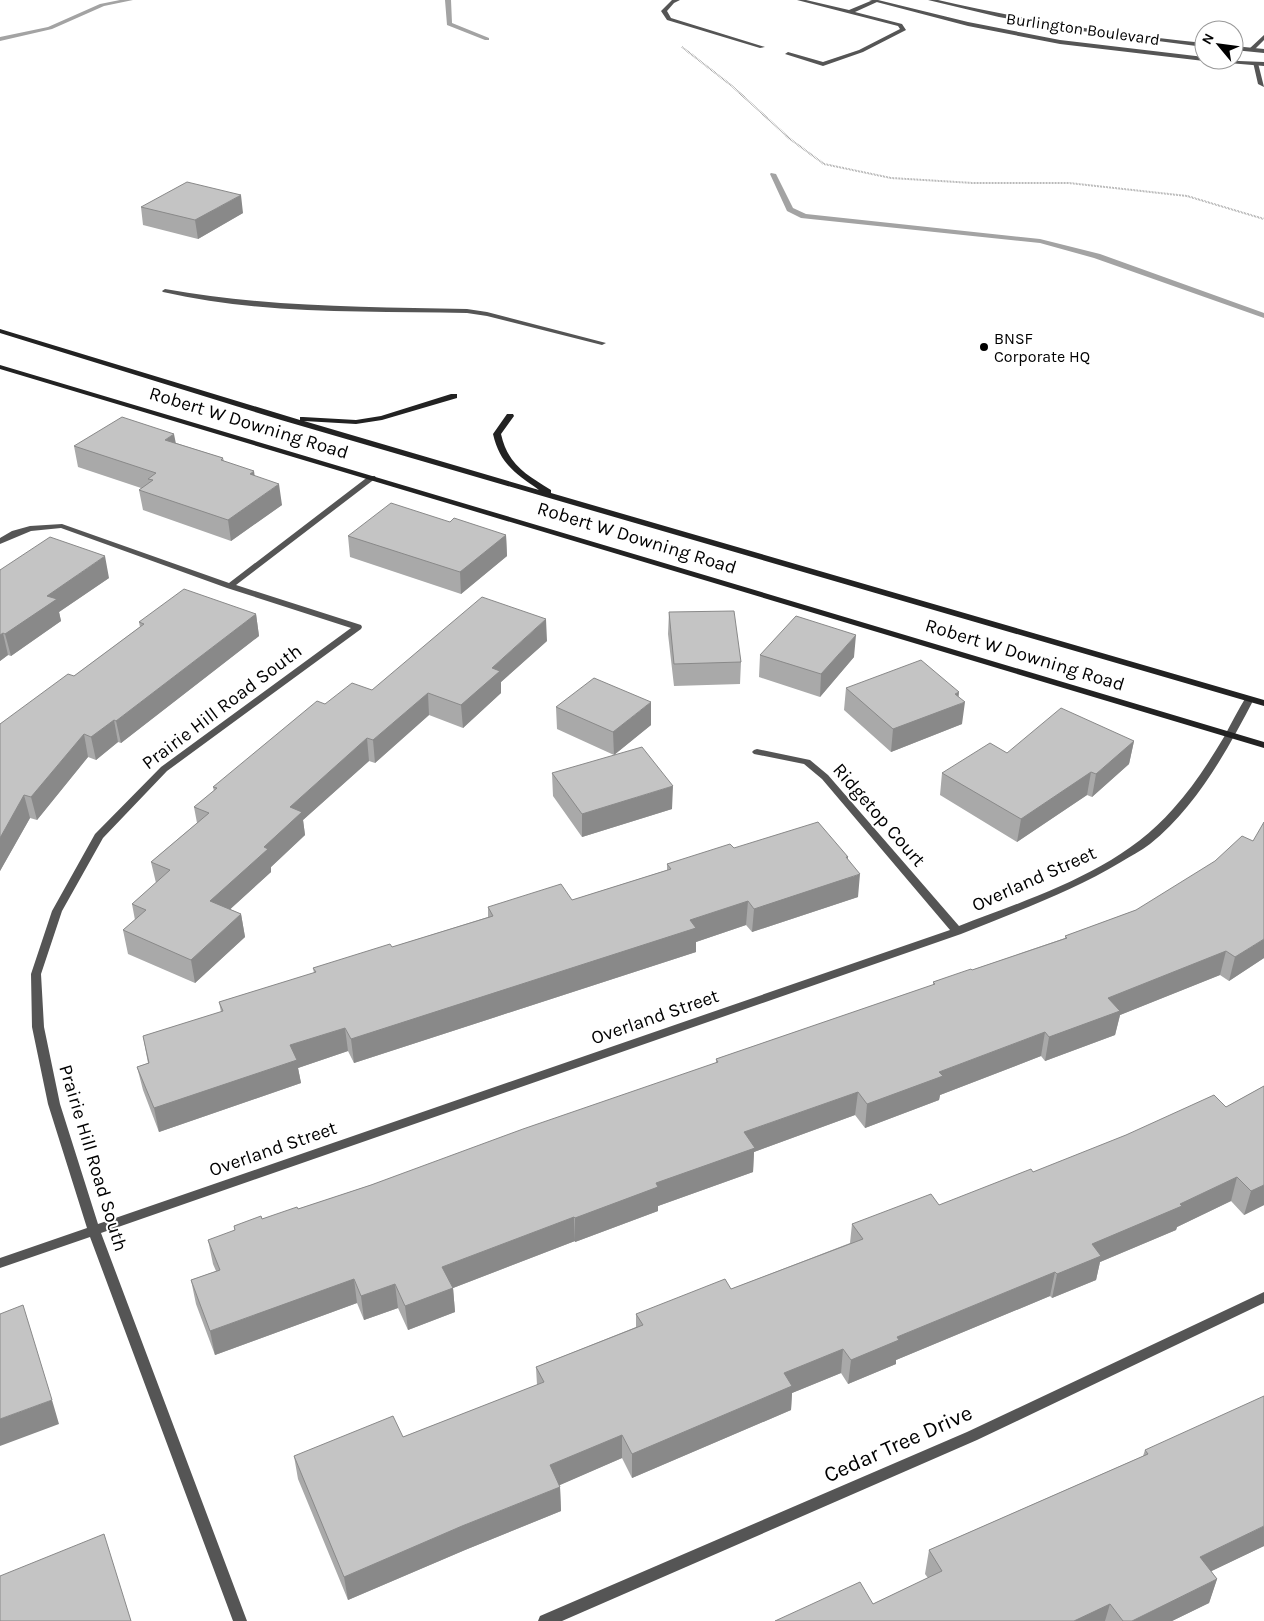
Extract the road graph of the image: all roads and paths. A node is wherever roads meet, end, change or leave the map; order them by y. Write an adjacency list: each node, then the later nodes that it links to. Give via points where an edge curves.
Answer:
1 (677, 0): 9 (street, via 664,11 669,19)
2 (800, 0): 5 (street)
3 (874, 0): 5 (street); 14 (street, Burlington Boulevard, via 968,24 1060,42)
4 (931, 0): 8 (street, Burlington Boulevard, via 1088,32)
5 (850, 12): 13 (street, via 900,25 904,30 823,64)
6 (1264, 37): 11 (street)
7 (678, 44): 19 (path, via 824,164 891,178 973,183 1069,183 1187,196)
8 (1194, 44)
9 (762, 47)
10 (1244, 49): 11 (street)
11 (1251, 50): 12 (street); 16 (street)
12 (1264, 51)
13 (788, 54)
14 (1194, 58)
15 (1244, 62): 16 (street)
16 (1255, 63): 17 (street); 18 (street)
17 (1264, 64)
18 (1264, 85)
19 (1264, 219)
20 (165, 290): 22 (street, via 237,303 467,311)
21 (0, 331): 26 (main road, Robert W Downing Road)
22 (602, 343)
23 (0, 367): 27 (main road, Robert W Downing Road)
24 (454, 396): 26 (main road, via 382,418 356,422)
25 (510, 416): 28 (main road, via 497,434 499,448 509,465)
26 (284, 418): 28 (main road, Robert W Downing Road)
27 (372, 478): 30 (street); 33 (main road, Robert W Downing Road)
28 (555, 497): 31 (main road, Robert W Downing Road)
29 (0, 541): 30 (street, via 16,532 41,525 62,526)
30 (230, 586): 37 (street, Prairie Hill Road South, via 358,627 164,769 99,836 57,911 36,974 38,1027 54,1104)
31 (1249, 699): 32 (main road, Robert W Downing Road); 33 (street, Overland Street)
32 (1264, 704)
33 (1231, 734): 34 (main road, Robert W Downing Road); 36 (street, Overland Street, via 1184,802 1148,840 1082,879)
34 (1264, 745)
35 (757, 752): 36 (street, Ridgetop Court, via 807,762 825,777)
36 (957, 931): 37 (street, Overland Street)
37 (94, 1230): 38 (street, Overland Street); 40 (street, Prairie Hill Road South)
38 (0, 1263)
39 (1264, 1297): 41 (street, Cedar Tree Drive, via 972,1436)
40 (240, 1621)
41 (545, 1621)

